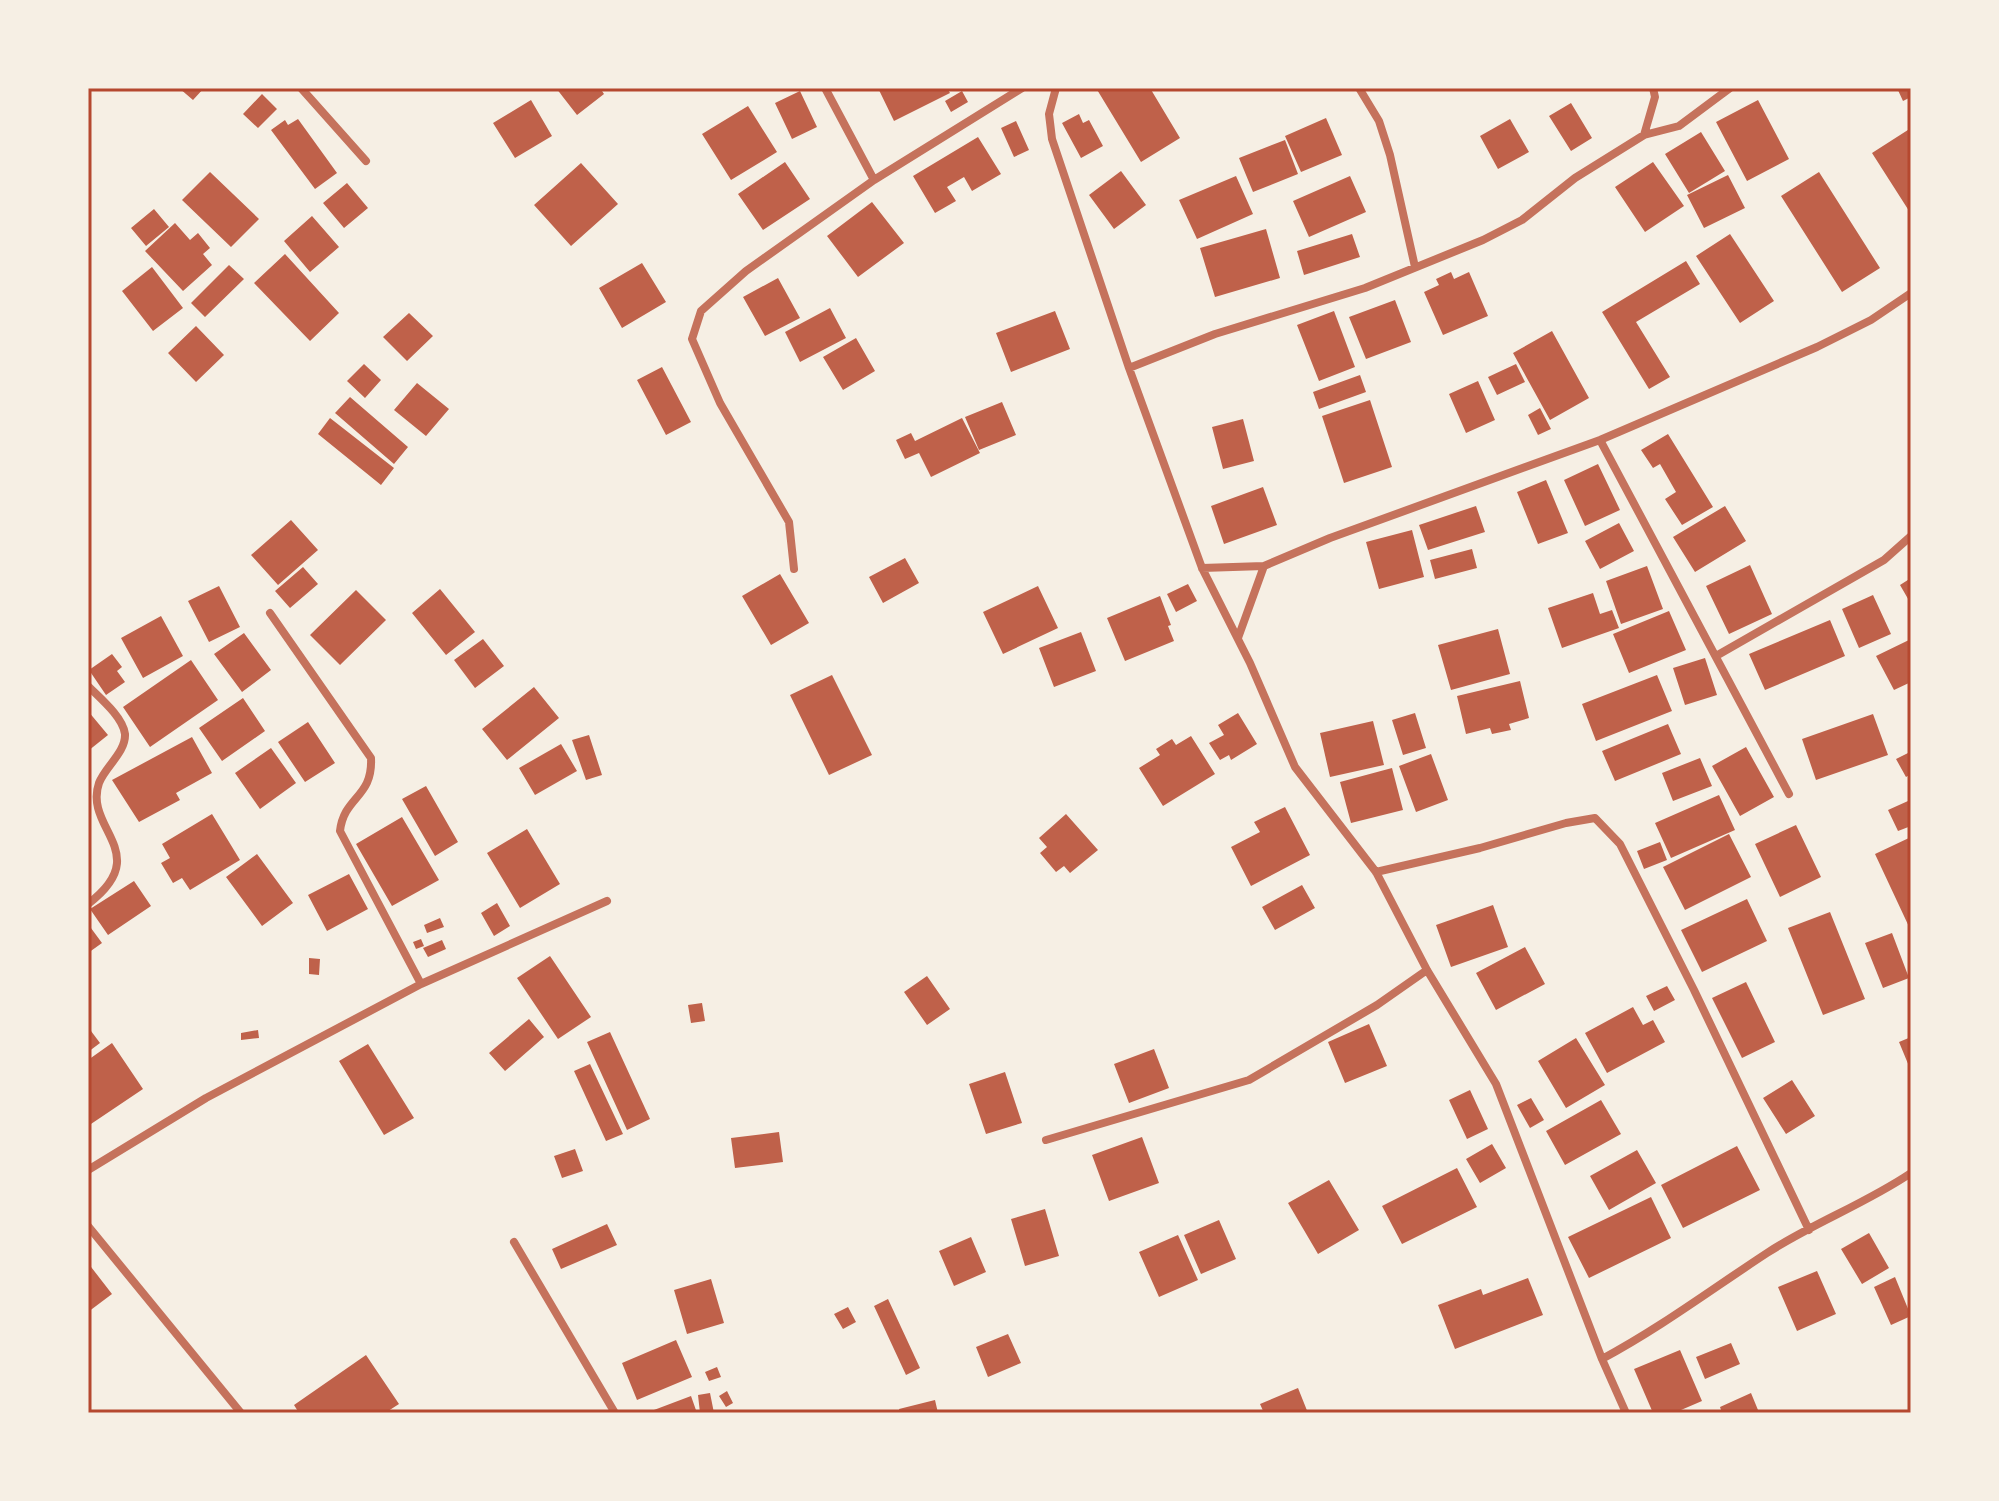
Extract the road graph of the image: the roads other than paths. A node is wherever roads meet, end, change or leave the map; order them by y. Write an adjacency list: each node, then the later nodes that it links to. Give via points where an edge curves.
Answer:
1 (301, 88): 9 (street)
2 (825, 88): 10 (street)
3 (1022, 88): 10 (street)
4 (1056, 88): 13 (street, via 1049,114 1052,139)
5 (1359, 88): 11 (street, via 1379,121 1390,155)
6 (1653, 88): 8 (street)
7 (1730, 88): 8 (street, via 1679,126)
8 (1644, 135): 11 (street, via 1575,178 1522,220)
9 (366, 161)
10 (874, 180): 18 (street, via 746,271 701,311 692,339 720,403 789,522)
11 (1415, 267): 13 (street)
12 (1911, 293): 14 (street, via 1817,347)
13 (1129, 368): 17 (street)
14 (1600, 440): 16 (street); 21 (street)
15 (1911, 536): 21 (street, via 1884,560)
16 (1264, 566): 17 (street); 20 (street)
17 (1202, 568): 20 (street)
18 (794, 569)
19 (270, 613): 28 (street, via 371,758 372,775 342,816 340,831)
20 (1238, 638): 24 (street, via 1295,767)
21 (1716, 656): 23 (street)
22 (88, 686): 26 (street, via 125,731 124,742 98,785 117,873)
23 (1789, 794)
24 (1376, 872): 27 (street); 33 (street, via 1595,818 1620,844)
25 (607, 901): 28 (street)
26 (88, 904)
27 (1427, 970): 29 (street, via 1249,1080); 35 (street, via 1496,1084)
28 (421, 984): 30 (street, via 206,1098)
29 (1046, 1140)
30 (88, 1170)
31 (1911, 1173): 33 (street)
32 (88, 1226): 36 (street)
33 (1809, 1230): 35 (street)
34 (514, 1242): 37 (street)
35 (1602, 1359): 38 (street)
36 (241, 1413)
37 (615, 1413)
38 (1626, 1413)

